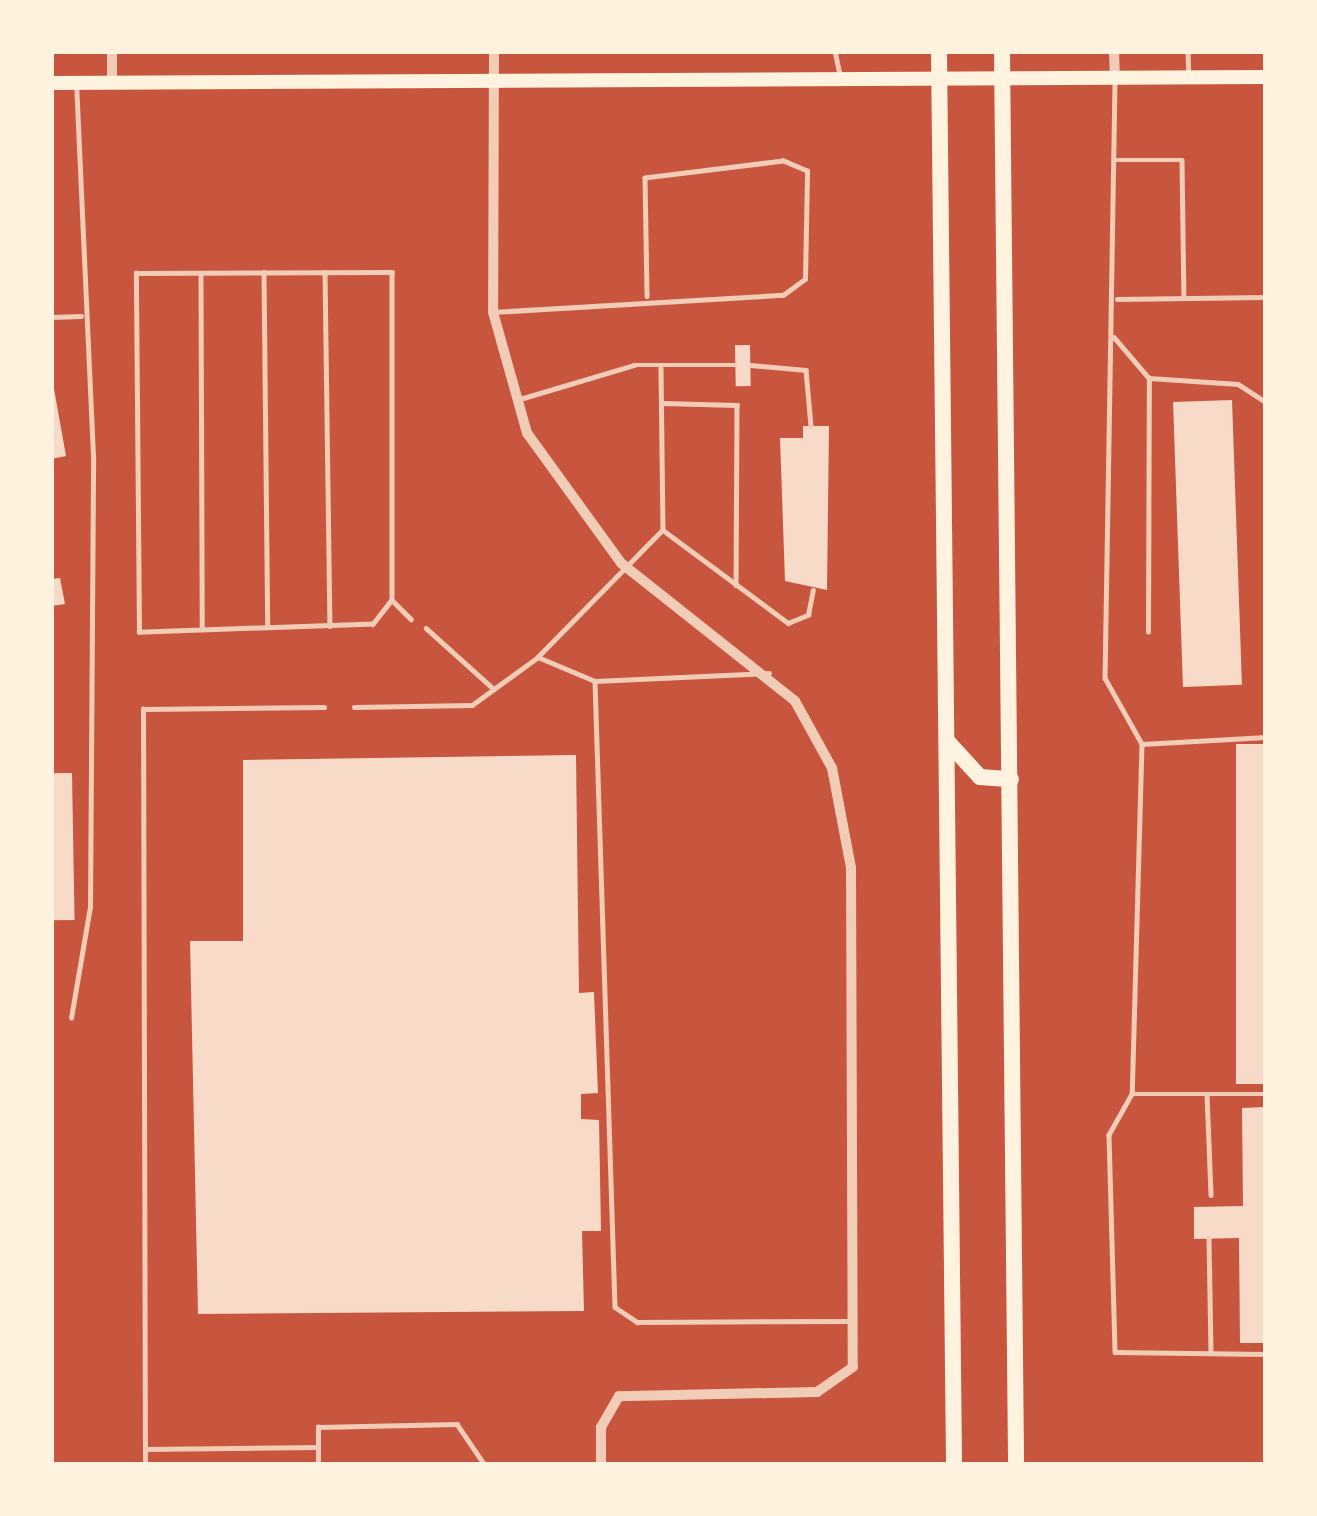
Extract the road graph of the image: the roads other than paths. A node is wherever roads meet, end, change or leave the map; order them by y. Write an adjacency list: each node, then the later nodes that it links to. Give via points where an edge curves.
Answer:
1 (112, 51): 14 (street)
2 (494, 51): 15 (street)
3 (835, 51): 11 (lane)
4 (939, 51): 12 (highway)
5 (1002, 51): 13 (highway)
6 (1114, 51): 8 (street)
7 (1188, 51): 9 (lane)
8 (1114, 77): 9 (main road); 13 (main road); 18 (lane)
9 (1189, 77): 10 (main road)
10 (1266, 77)
11 (841, 79): 12 (main road); 15 (main road)
12 (939, 79): 13 (main road); 56 (highway)
13 (1002, 79): 58 (highway)
14 (112, 81): 15 (main road); 16 (main road)
15 (494, 81): 26 (street)
16 (76, 82): 17 (main road); 28 (lane)
17 (51, 83)
18 (1117, 160): 24 (lane, via 1182,160); 25 (lane)
19 (264, 272): 20 (lane); 21 (lane); 45 (lane)
20 (325, 272): 42 (lane, via 392,272); 44 (lane)
21 (201, 273): 47 (lane); 47 (lane, via 136,273 139,632)
22 (646, 296): 22 (lane, via 783,295 805,279 807,171 783,161 645,178); 26 (lane)
23 (1266, 297): 24 (lane)
24 (1184, 298): 25 (lane)
25 (1117, 299): 29 (lane)
26 (493, 312): 34 (street)
27 (51, 316): 28 (lane)
28 (83, 316): 59 (lane, via 90,907)
29 (1114, 337): 33 (lane); 57 (lane, via 1105,678 1121,722)
30 (662, 365): 31 (lane); 34 (lane); 36 (lane)
31 (735, 365)
32 (751, 365): 37 (lane, via 806,370)
33 (1149, 378): 35 (lane, via 1238,384); 48 (lane)
34 (514, 401): 39 (street, via 554,480)
35 (1266, 402)
36 (662, 404): 38 (lane); 40 (lane, via 737,405)
37 (811, 426)
38 (663, 530): 39 (lane); 40 (lane)
39 (621, 563): 49 (lane); 50 (street)
40 (736, 585): 41 (lane, via 788,623 808,615)
41 (813, 590)
42 (392, 600): 43 (lane); 44 (lane, via 373,624)
43 (411, 619)
44 (330, 626): 45 (lane)
45 (268, 628): 47 (lane)
46 (426, 628): 52 (lane)
47 (202, 630)
48 (1148, 632)
49 (538, 657): 51 (lane); 52 (lane)
50 (769, 673): 51 (lane); 65 (street, via 818,738 848,836)
51 (595, 681): 65 (lane, via 615,1307 637,1322)
52 (494, 688): 53 (lane, via 472,705)
53 (354, 706)
54 (324, 707): 69 (lane, via 143,709)
55 (1266, 737): 57 (lane)
56 (947, 740): 58 (highway, via 980,777); 74 (highway)
57 (1142, 744): 60 (lane)
58 (1011, 779): 75 (highway)
59 (71, 1018)
60 (1132, 1094): 61 (lane); 67 (lane, via 1109,1135 1114,1352)
61 (1207, 1094): 62 (lane); 63 (lane)
62 (1266, 1094)
63 (1210, 1196)
64 (1209, 1238): 67 (lane)
65 (857, 1322): 73 (street, via 853,1367 817,1392 619,1396 601,1427)
66 (1266, 1354): 67 (lane)
67 (1210, 1355)
68 (318, 1447): 69 (lane); 71 (lane); 72 (lane, via 318,1427 457,1424)
69 (145, 1450): 70 (lane)
70 (145, 1465)
71 (318, 1465)
72 (485, 1465)
73 (601, 1465)
74 (954, 1465)
75 (1016, 1465)

